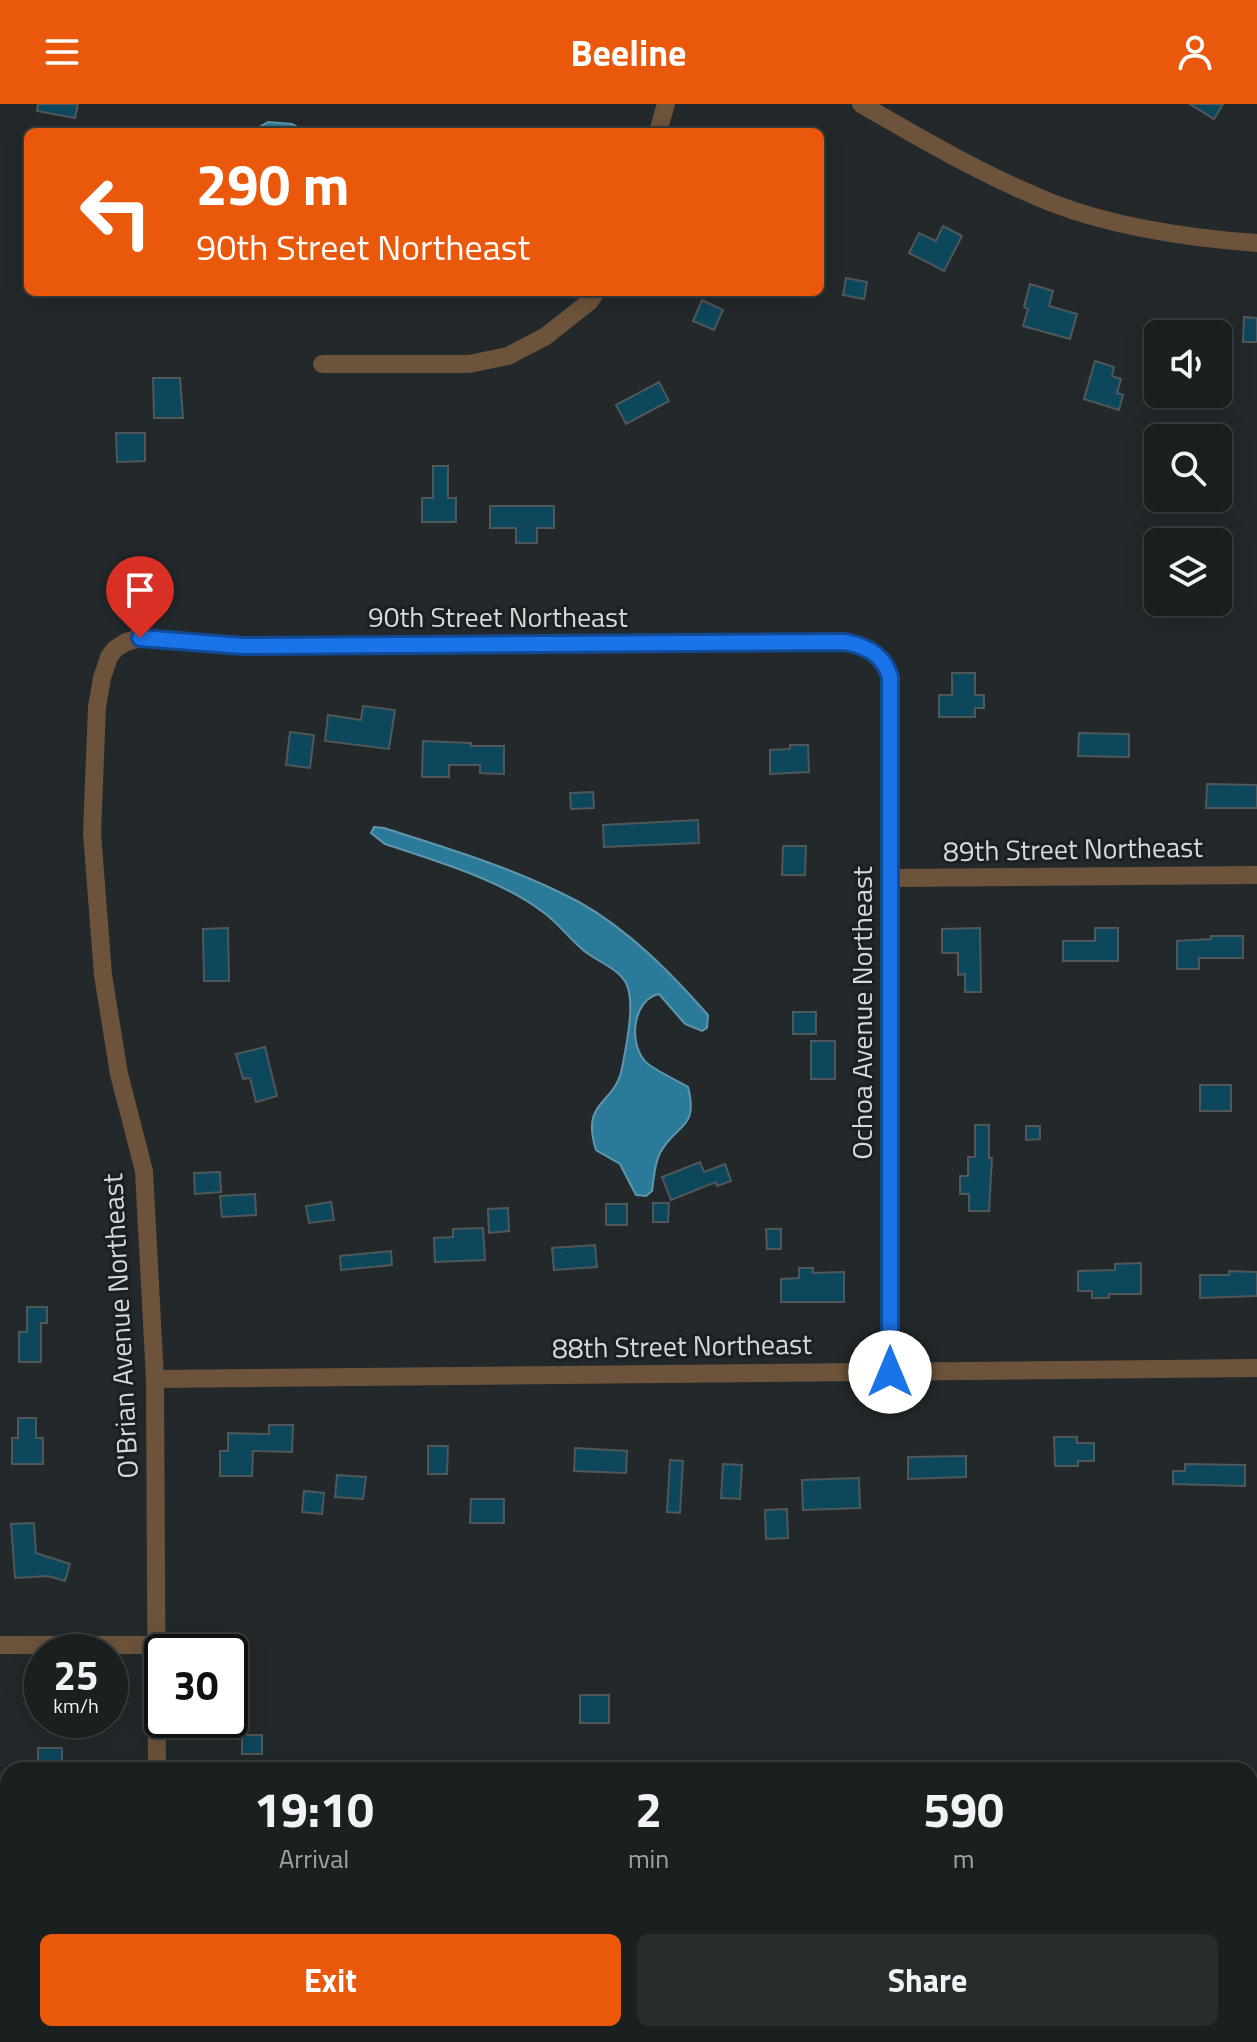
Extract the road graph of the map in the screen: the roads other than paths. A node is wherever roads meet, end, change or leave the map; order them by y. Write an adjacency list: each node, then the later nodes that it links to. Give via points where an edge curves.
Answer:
1 (666, 104): 3 (street)
2 (861, 104): 4 (street, via 972,167 1055,204 1167,232)
3 (659, 128)
4 (1257, 243)
5 (593, 296): 6 (street, via 546,336 508,356 469,364)
6 (322, 364)
7 (115, 649): 8 (street, 90th Street Northeast, via 140,638 243,646 845,642); 13 (street, O'Brian Avenue Northeast, via 97,707 92,833 103,975 119,1074 144,1171)
8 (880, 657): 10 (street, Ochoa Avenue Northeast, via 890,677)
9 (1257, 875): 10 (street, 89th Street Northeast)
10 (890, 878): 12 (street, Ochoa Avenue Northeast)
11 (1257, 1368): 12 (street, 88th Street Northeast)
12 (890, 1372): 13 (street, 88th Street Northeast)
13 (155, 1379): 14 (street, O'Brian Avenue Northeast)
14 (156, 1634)
15 (0, 1645): 16 (street)
16 (144, 1645)
17 (157, 1738): 18 (street, O'Brian Avenue Northeast)
18 (157, 1762)

